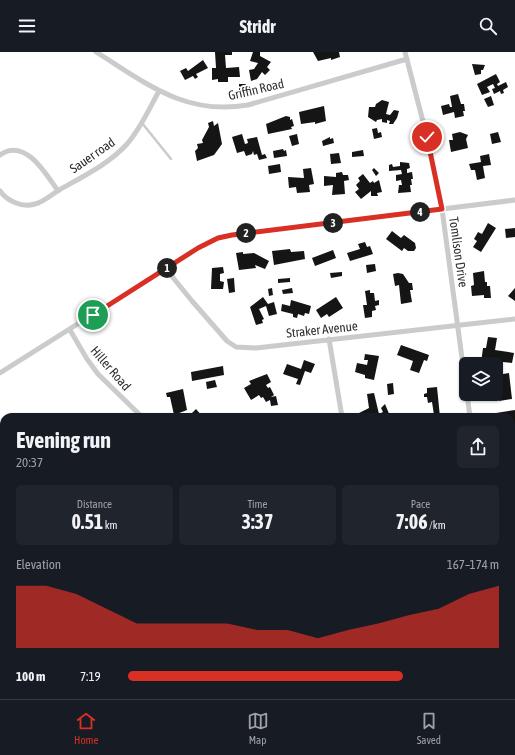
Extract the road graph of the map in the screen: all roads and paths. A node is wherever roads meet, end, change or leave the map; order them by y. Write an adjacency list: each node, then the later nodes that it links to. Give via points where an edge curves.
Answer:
1 (96, 52): 4 (street, Griffin Road)
2 (405, 52): 3 (street, Tomlison Drive)
3 (407, 59): 4 (street, Griffin Road, via 231,108 200,105); 11 (street, Tomlison Drive)
4 (159, 91): 5 (street, Sauer road)
5 (142, 122): 7 (lane); 9 (street, Sauer road, via 118,152)
6 (0, 155): 9 (street, via 10,150 28,154)
7 (171, 159)
8 (0, 191): 9 (street, Sauer road, via 4,196 25,205 35,204)
9 (58, 191)
10 (515, 200): 11 (street)
11 (442, 209): 12 (street, via 232,235 208,242); 14 (street, Tomlison Drive)
12 (166, 268): 15 (street); 16 (street, Straker Avenue, via 215,329 236,347)
13 (515, 319): 14 (street, Straker Avenue)
14 (459, 326): 16 (street, Straker Avenue); 17 (street, Tomlison Drive)
15 (70, 330): 18 (street); 20 (street, Hiller Road, via 98,374)
16 (328, 339): 21 (street)
17 (462, 357)
18 (0, 373)
19 (468, 401): 22 (street)
20 (138, 413)
21 (341, 413)
22 (469, 413)

